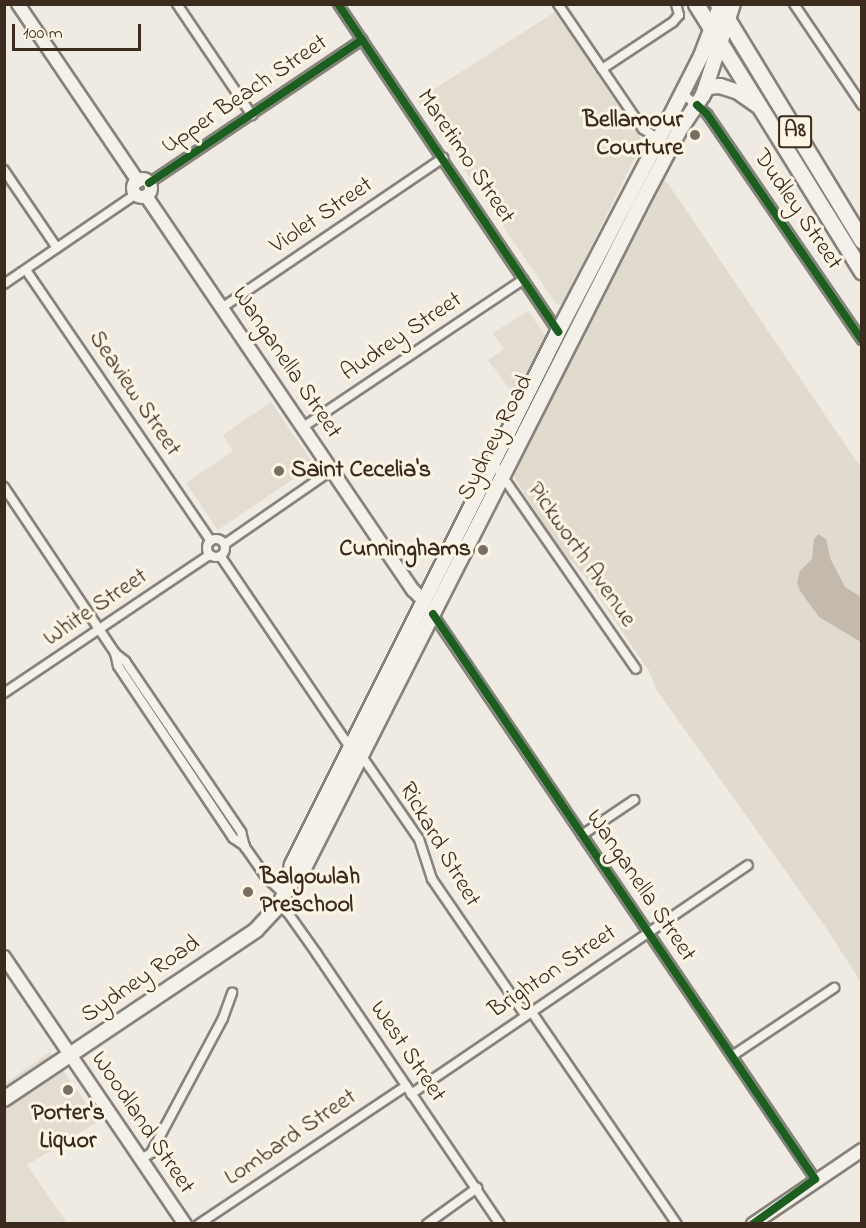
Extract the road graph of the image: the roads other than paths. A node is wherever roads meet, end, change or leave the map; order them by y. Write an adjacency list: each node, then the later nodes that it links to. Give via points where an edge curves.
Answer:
1 (18, 4): 22 (street, Wanganella Street)
2 (177, 4): 18 (street)
3 (338, 4): 11 (street, Maretimo Street)
4 (558, 4): 13 (street)
5 (676, 4): 13 (street, via 679,15 673,22)
6 (696, 4): 10 (highway, A8)
7 (794, 4): 16 (street)
8 (723, 6): 9 (highway, A8); 10 (main road, Sydney Road)
9 (729, 23): 12 (main road, Sydney Road); 23 (highway, A8)
10 (712, 30): 12 (highway, A8); 14 (main road, Sydney Road)
11 (362, 40): 18 (street, Upper Beach Street); 20 (street, Maretimo Street)
12 (721, 46): 15 (main road, Sydney Road); 17 (highway, A8)
13 (602, 69): 19 (street, via 643,129)
14 (682, 93): 15 (street, Dudley Street); 19 (main road, Sydney Road)
15 (700, 100): 17 (main road, via 708,87 720,86 738,92); 31 (main road, Sydney Road, via 674,141); 32 (street, Dudley Street)
16 (861, 105)
17 (758, 106): 26 (highway, A8)
18 (252, 115): 22 (street, Upper Beach Street)
19 (659, 139): 30 (main road, Sydney Road)
20 (443, 158): 27 (street, Maretimo Street); 29 (street, Violet Street)
21 (4, 170): 24 (street)
22 (142, 188): 24 (street, Upper Beach Street); 29 (street, Wanganella Street)
23 (861, 241)
24 (57, 248): 25 (street, Upper Beach Street)
25 (26, 270): 28 (street, Upper Beach Street); 37 (street, Seaview Street)
26 (861, 272)
27 (523, 280): 30 (street, Maretimo Street); 33 (street, Audrey Street)
28 (4, 284)
29 (223, 307): 33 (street, Wanganella Street)
30 (558, 332): 31 (main road); 34 (main road, Sydney Road)
31 (572, 339): 34 (main road, Sydney Road)
32 (861, 340)
33 (303, 427): 35 (street, Wanganella Street)
34 (498, 469): 41 (main road, Sydney Road); 43 (street, Pickworth Avenue)
35 (332, 470): 38 (street); 41 (street, Wanganella Street)
36 (4, 487): 42 (street, West Street)
37 (211, 541): 38 (street, via 219,539); 39 (street, via 207,546)
38 (225, 544): 40 (street)
39 (209, 555): 40 (street); 42 (street, White Street)
40 (221, 556): 45 (street)
41 (429, 608): 45 (main road, Sydney Road); 47 (street, Wanganella Street)
42 (99, 629): 44 (street, White Street); 49 (street, West Street, via 241,832 245,847)
43 (636, 669)
44 (6, 690)
45 (356, 752): 49 (main road, Sydney Road, via 292,865); 54 (street, Rickard Street, via 419,839 432,879)
46 (634, 800): 47 (street)
47 (582, 835): 50 (street, Wanganella Street)
48 (748, 865): 50 (street, Brighton Street)
49 (284, 895): 55 (main road, Sydney Road, via 256,930); 57 (street, West Street, via 288,913)
50 (648, 932): 54 (street, Brighton Street); 56 (street, Wanganella Street)
51 (4, 957): 55 (street, Woodland Street)
52 (834, 988): 56 (street)
53 (232, 993): 60 (street, via 223,1018 151,1153)
54 (528, 1013): 57 (street, Brighton Street); 67 (street, Rickard Street)
55 (70, 1054): 58 (main road, Sydney Road); 60 (street, Woodland Street)
56 (732, 1056): 61 (street, Wanganella Street)
57 (408, 1090): 62 (street, West Street); 64 (street, Lombard Street)
58 (4, 1099)
59 (861, 1150): 61 (street)
60 (141, 1159): 63 (street, Woodland Street)
61 (815, 1179): 68 (street)
62 (477, 1188): 65 (street); 66 (street, West Street)
63 (185, 1224)
64 (199, 1224)
65 (427, 1224)
66 (500, 1224)
67 (677, 1224)
68 (753, 1224)

